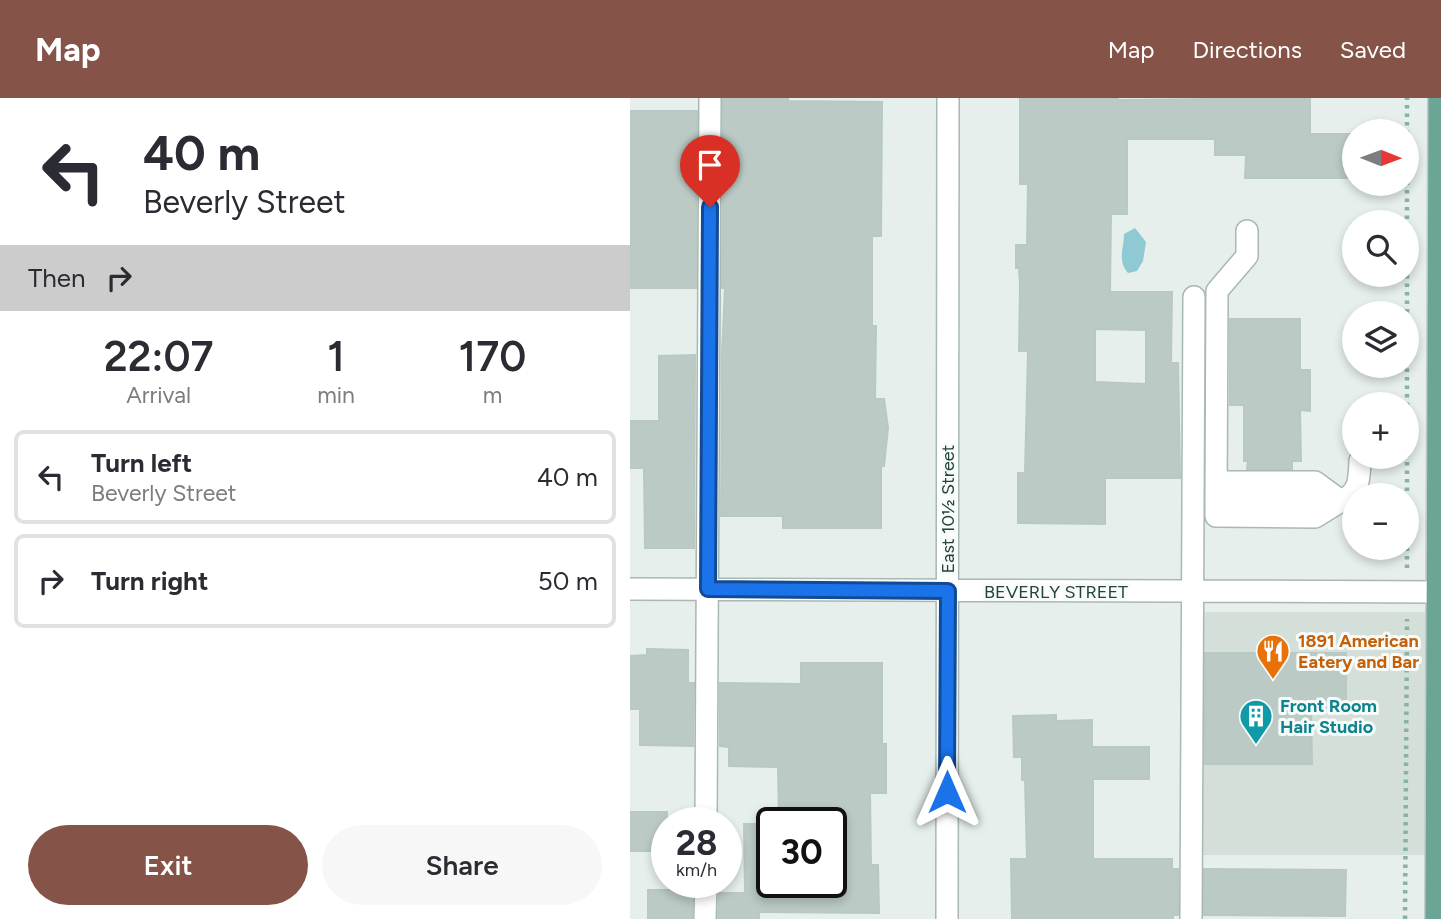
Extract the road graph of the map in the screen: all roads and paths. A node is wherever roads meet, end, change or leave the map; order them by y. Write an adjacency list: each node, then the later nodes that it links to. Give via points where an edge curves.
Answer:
1 (710, 98): 11 (street)
2 (948, 98): 12 (street, East 10½ Street)
3 (1407, 98): 7 (path)
4 (1439, 98): 14 (main road)
5 (1247, 231): 8 (street, via 1247,256 1217,291)
6 (1194, 297): 13 (street)
7 (1407, 483)
8 (1216, 491): 9 (street, via 1315,482); 9 (street, via 1216,516 1315,517)
9 (1342, 501)
10 (630, 589): 11 (street, BEVERLY STREET)
11 (708, 589): 12 (street, BEVERLY STREET); 16 (street)
12 (948, 591): 13 (street, BEVERLY STREET); 19 (street, East 10½ Street)
13 (1192, 592): 14 (street, BEVERLY STREET); 20 (street)
14 (1440, 592): 22 (main road)
15 (1406, 633): 21 (path)
16 (706, 807)
17 (706, 898): 18 (street)
18 (705, 919)
19 (947, 919)
20 (1191, 919)
21 (1405, 919)
22 (1436, 919)

